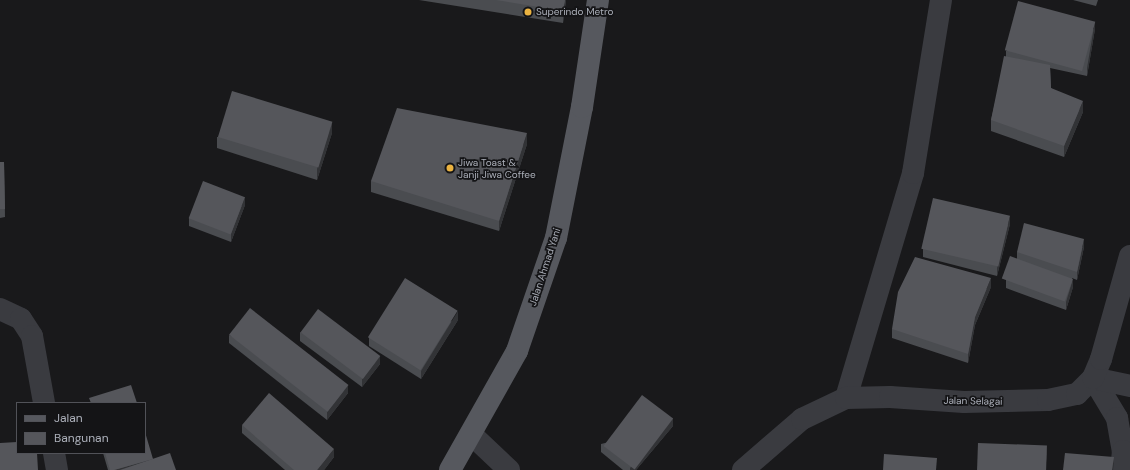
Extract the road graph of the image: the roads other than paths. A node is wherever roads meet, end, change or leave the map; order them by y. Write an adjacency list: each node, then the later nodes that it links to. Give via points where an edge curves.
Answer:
1 (598, 0): 9 (main road, Jalan Ahmad Yani, via 582,107 556,238 517,351)
2 (941, 0): 7 (street, via 913,173)
3 (1130, 256): 5 (street, Jalan Selagai, via 1101,359)
4 (0, 309): 8 (street, via 21,319 32,336)
5 (1093, 378): 6 (street); 7 (street, Jalan Selagai, via 1077,394 1048,400 964,402 890,397); 15 (street, via 1117,418 1123,451)
6 (1130, 386)
7 (846, 398): 14 (street, Jalan Selagai, via 802,419)
8 (44, 402)
9 (472, 435): 12 (main road, Jalan Ahmad Yani); 13 (street)
10 (54, 454): 11 (street)
11 (57, 470)
12 (450, 470)
13 (509, 470)
14 (743, 470)
15 (1121, 470)

